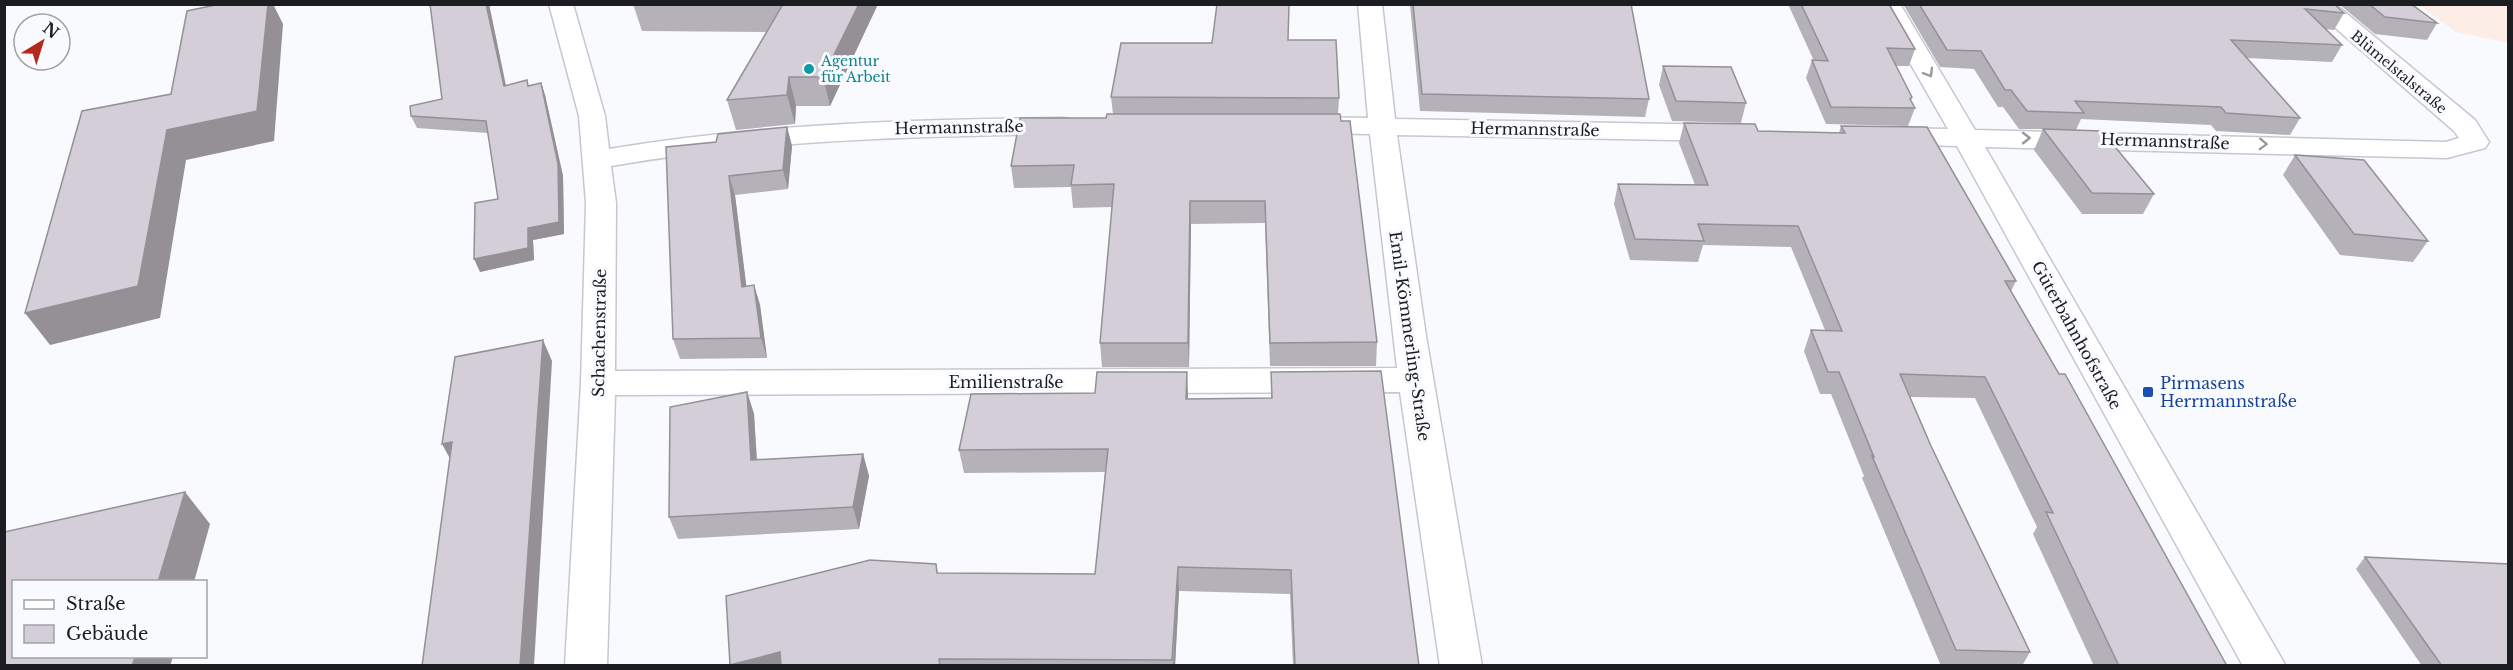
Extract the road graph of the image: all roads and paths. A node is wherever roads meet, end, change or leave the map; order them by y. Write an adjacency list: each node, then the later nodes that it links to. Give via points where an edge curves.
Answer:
1 (561, 4): 12 (street, Schachenstraße, via 592,116)
2 (1370, 4): 6 (street, Emil-Kömmerling-Straße)
3 (1888, 4): 10 (street, Güterbahnhofstraße, one-way to 10)
4 (2320, 4): 11 (street, Blümelstalstraße, via 2465,126)
5 (1287, 125): 6 (street, Hermannstraße)
6 (1381, 125): 8 (street, Hermannstraße); 13 (street, Emil-Kömmerling-Straße)
7 (1088, 126): 12 (street, Hermannstraße, via 806,132 691,144)
8 (1752, 133)
9 (1860, 136): 10 (street, Hermannstraße)
10 (1968, 138): 11 (street, Hermannstraße, one-way to 11, via 2447,150); 17 (street, Güterbahnhofstraße)
11 (2475, 142)
12 (596, 160): 14 (street, Schachenstraße, via 602,202)
13 (1415, 380): 14 (street, Emilienstraße); 16 (street, Emil-Kömmerling-Straße)
14 (598, 383): 15 (street, Schachenstraße)
15 (586, 666)
16 (1461, 666)
17 (2265, 666)

